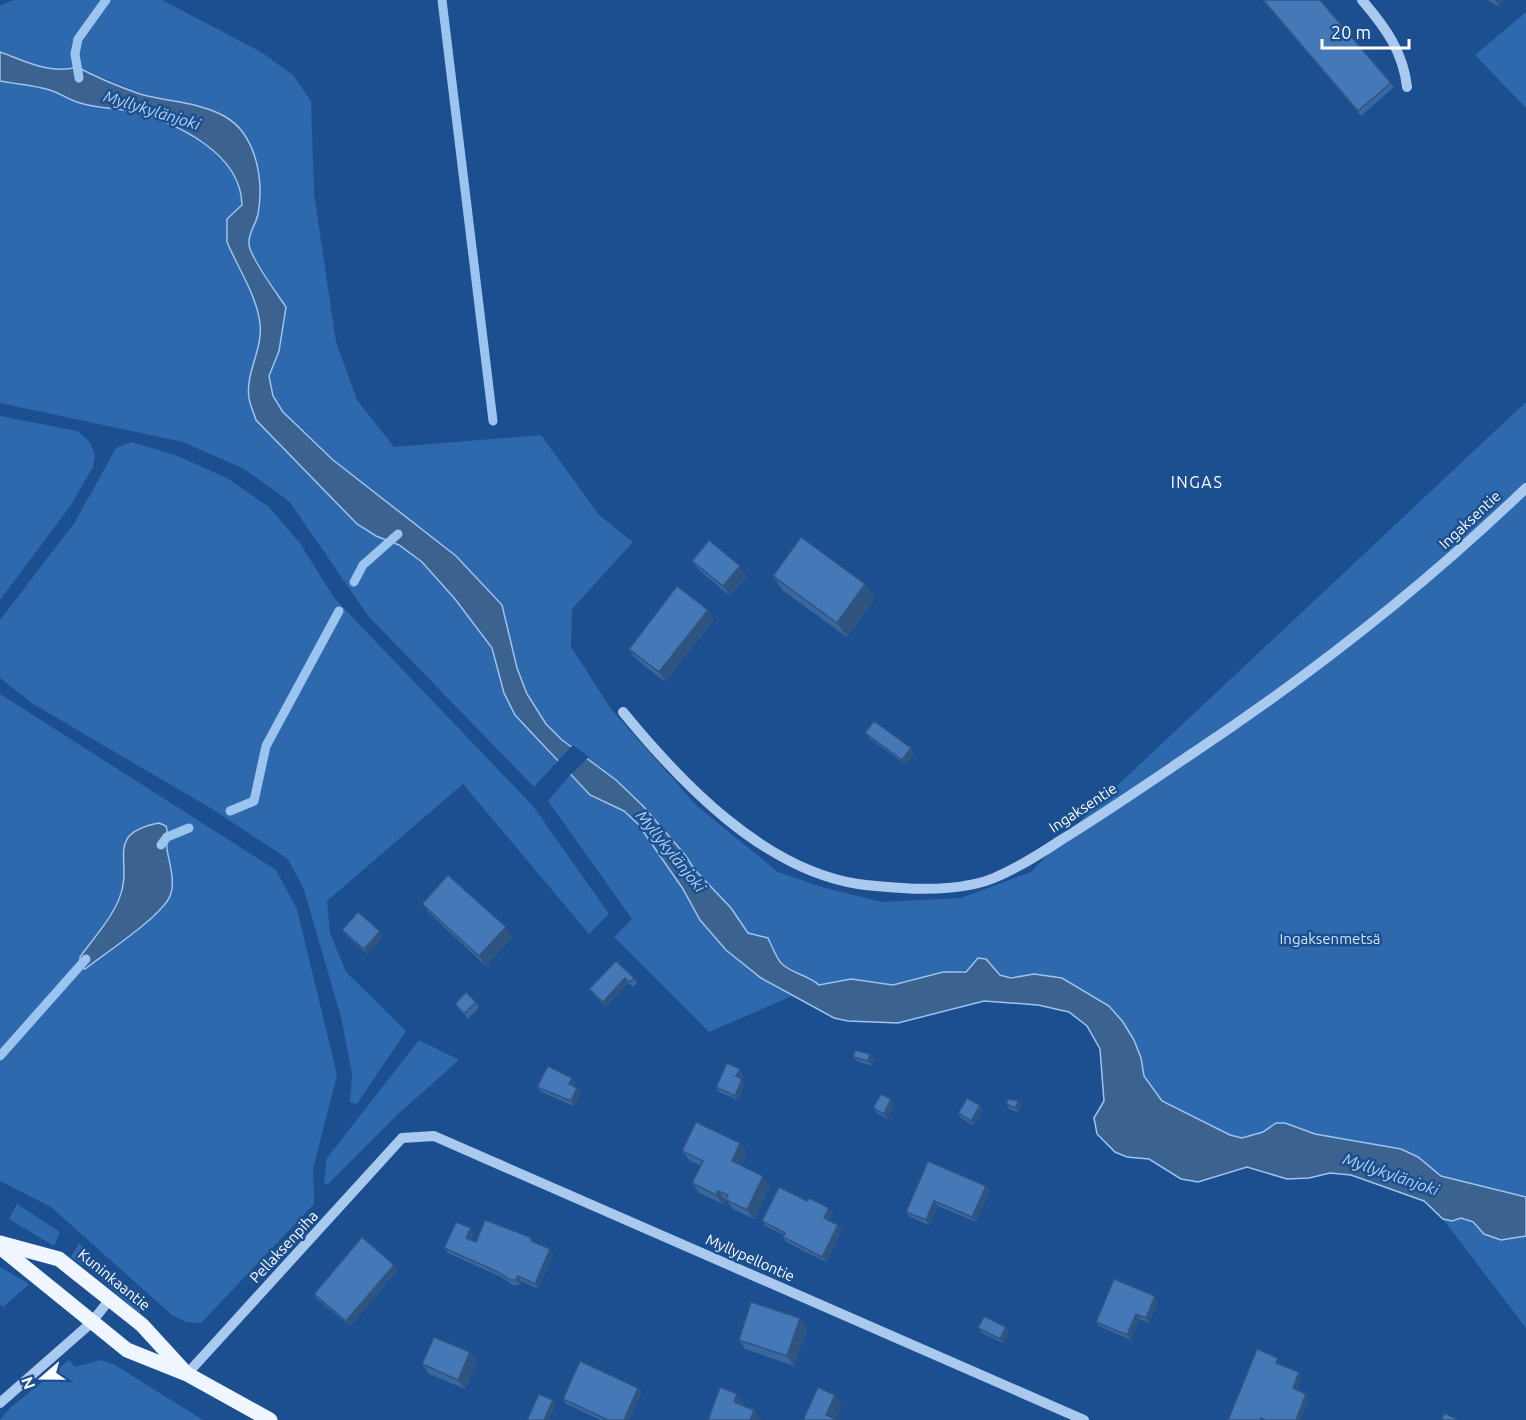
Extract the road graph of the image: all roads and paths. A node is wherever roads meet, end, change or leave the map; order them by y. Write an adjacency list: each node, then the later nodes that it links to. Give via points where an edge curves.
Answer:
1 (1362, 0): 2 (street, via 1397,47)
2 (1407, 87)
3 (1526, 488): 4 (street, Ingaksentie, via 1462,550 1341,647 1217,738 992,880 931,890 856,884 802,867 748,836 678,775)
4 (623, 712)
5 (402, 1138): 9 (street, Pellaksenpiha); 12 (street, Myllypellontie, via 434,1136)
6 (0, 1245): 7 (main road, Kuninkaantie, via 59,1258); 8 (main road, Kuninkaantie)
7 (110, 1299): 8 (street); 9 (main road, Kuninkaantie, via 142,1325)
8 (91, 1323): 9 (main road, Kuninkaantie, via 127,1350); 10 (street)
9 (187, 1374): 11 (main road, Kuninkaantie)
10 (0, 1403)
11 (270, 1420)
12 (1084, 1420)

